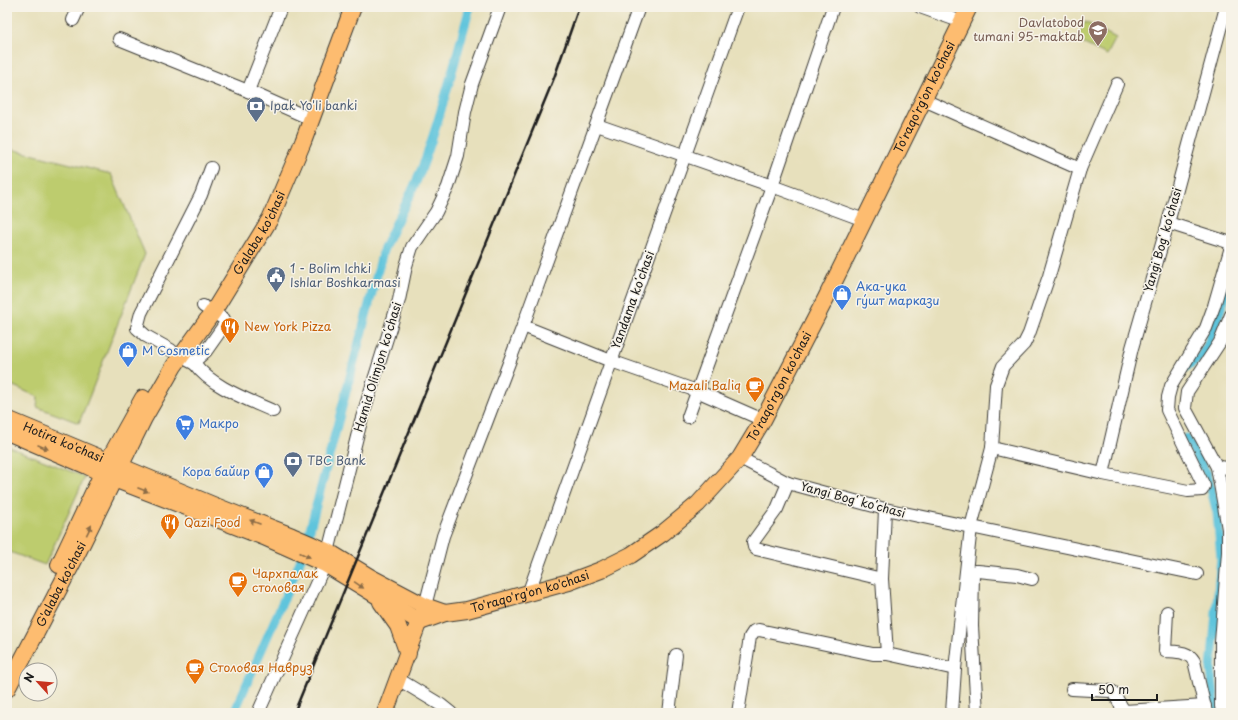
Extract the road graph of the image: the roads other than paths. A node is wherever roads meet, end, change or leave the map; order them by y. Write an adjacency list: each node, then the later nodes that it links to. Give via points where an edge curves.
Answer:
1 (79, 7): 12 (street)
2 (281, 7): 16 (street)
3 (343, 7): 18 (main road, G'alaba ko'chasi)
4 (353, 7): 28 (main road, G'alaba ko'chasi, via 278,203 266,225)
5 (500, 7): 49 (street, Hamid Olimjon koʻchasi, via 472,84 458,156 448,187 436,212 412,247 406,266 399,300 361,421)
6 (639, 7): 19 (street)
7 (738, 7): 20 (street, Yandama koʻchasi)
8 (833, 7): 23 (street)
9 (920, 7): 13 (street)
10 (969, 7): 13 (main road, To'raqo'rg'on ko'chasi)
11 (1226, 7): 25 (street, Yangi Bogʻ koʻchasi)
12 (73, 20)
13 (962, 22): 17 (main road, To'raqo'rg'on ko'chasi)
14 (119, 39): 16 (street)
15 (1117, 84): 22 (street)
16 (248, 91): 18 (street)
17 (924, 100): 22 (street); 24 (main road, To'raqo'rg'on ko'chasi)
18 (302, 115): 28 (main road, G'alaba ko'chasi, via 260,213)
19 (597, 125): 20 (street); 30 (street)
20 (686, 156): 23 (street); 32 (street, Yandama koʻchasi)
21 (211, 168): 31 (street, via 201,194 140,312 137,328)
22 (1080, 169): 40 (street, via 1029,334 1024,344 1002,366 996,385)
23 (772, 186): 24 (street); 34 (street)
24 (864, 220): 38 (main road, To'raqo'rg'on ko'chasi)
25 (1168, 222): 26 (street); 45 (street, Yangi Bogʻ koʻchasi, via 1132,348)
26 (1231, 243)
27 (1231, 247): 45 (street, via 1206,328 1171,386 1168,397 1167,410 1204,486 1202,490 1188,491)
28 (208, 309): 31 (main road, G'alaba ko'chasi); 33 (street, via 224,319 225,324)
29 (1231, 315): 42 (street, via 1220,342 1185,399 1188,416)
30 (523, 326): 32 (street); 55 (street, via 443,536)
31 (176, 353): 33 (street); 44 (main road, G'alaba ko'chasi)
32 (611, 361): 34 (street); 53 (street, Yandama koʻchasi)
33 (195, 364): 35 (street, via 215,383)
34 (696, 391): 36 (street); 38 (street)
35 (273, 411)
36 (688, 417)
37 (7, 419): 44 (main road, Hotira ko'chasi, via 92,455)
38 (763, 420): 41 (main road, To'raqo'rg'on ko'chasi)
39 (7, 432): 44 (main road, Hotira ko'chasi, one-way to 44)
40 (992, 448): 45 (street); 48 (street)
41 (740, 458): 46 (street, Yangi Bogʻ koʻchasi); 53 (main road, To'raqo'rg'on ko'chasi, via 698,504 663,534 631,555 601,570)
42 (1217, 467): 43 (street); 75 (street, via 1228,529 1221,642)
43 (1231, 468)
44 (111, 470): 49 (main road); 62 (main road, G'alaba ko'chasi); 65 (main road, G'alaba ko'chasi, one-way to 44, via 75,558)
45 (1103, 474)
46 (788, 483): 47 (street, Yangi Bogʻ koʻchasi); 52 (street, via 777,509 753,542 754,547)
47 (885, 509): 48 (street, Yangi Bogʻ koʻchasi); 52 (street)
48 (971, 527): 50 (street, Yangi Bogʻ koʻchasi); 63 (street)
49 (327, 558): 54 (main road, one-way to 54); 55 (main road, To'raqo'rg'on ko'chasi, via 370,577); 68 (street, Hamid Olimjon koʻchasi)
50 (1197, 574)
51 (1032, 578): 74 (street, via 978,571 973,574 972,626)
52 (882, 579): 60 (street)
53 (528, 594): 57 (main road, To'raqo'rg'on ko'chasi)
54 (377, 596): 58 (main road); 59 (main road, via 398,626)
55 (424, 606): 57 (main road, To'raqo'rg'on ko'chasi); 58 (main road)
56 (1166, 612): 67 (street, via 1165,651 1185,653 1192,658)
57 (445, 613): 58 (main road, To'raqo'rg'on ko'chasi)
58 (420, 622): 59 (main road)
59 (408, 654): 64 (main road)
60 (887, 654): 63 (street); 72 (street, via 873,654 754,631 750,637)
61 (676, 655): 71 (street)
62 (7, 668)
63 (955, 669): 73 (street)
64 (398, 679): 69 (main road); 70 (street)
65 (7, 689)
66 (1072, 689): 67 (street, via 1110,690 1124,711)
67 (1205, 709)
68 (258, 713)
69 (385, 713)
70 (451, 713)
71 (669, 713)
72 (738, 713)
73 (952, 713)
74 (976, 713)
75 (1222, 713)

